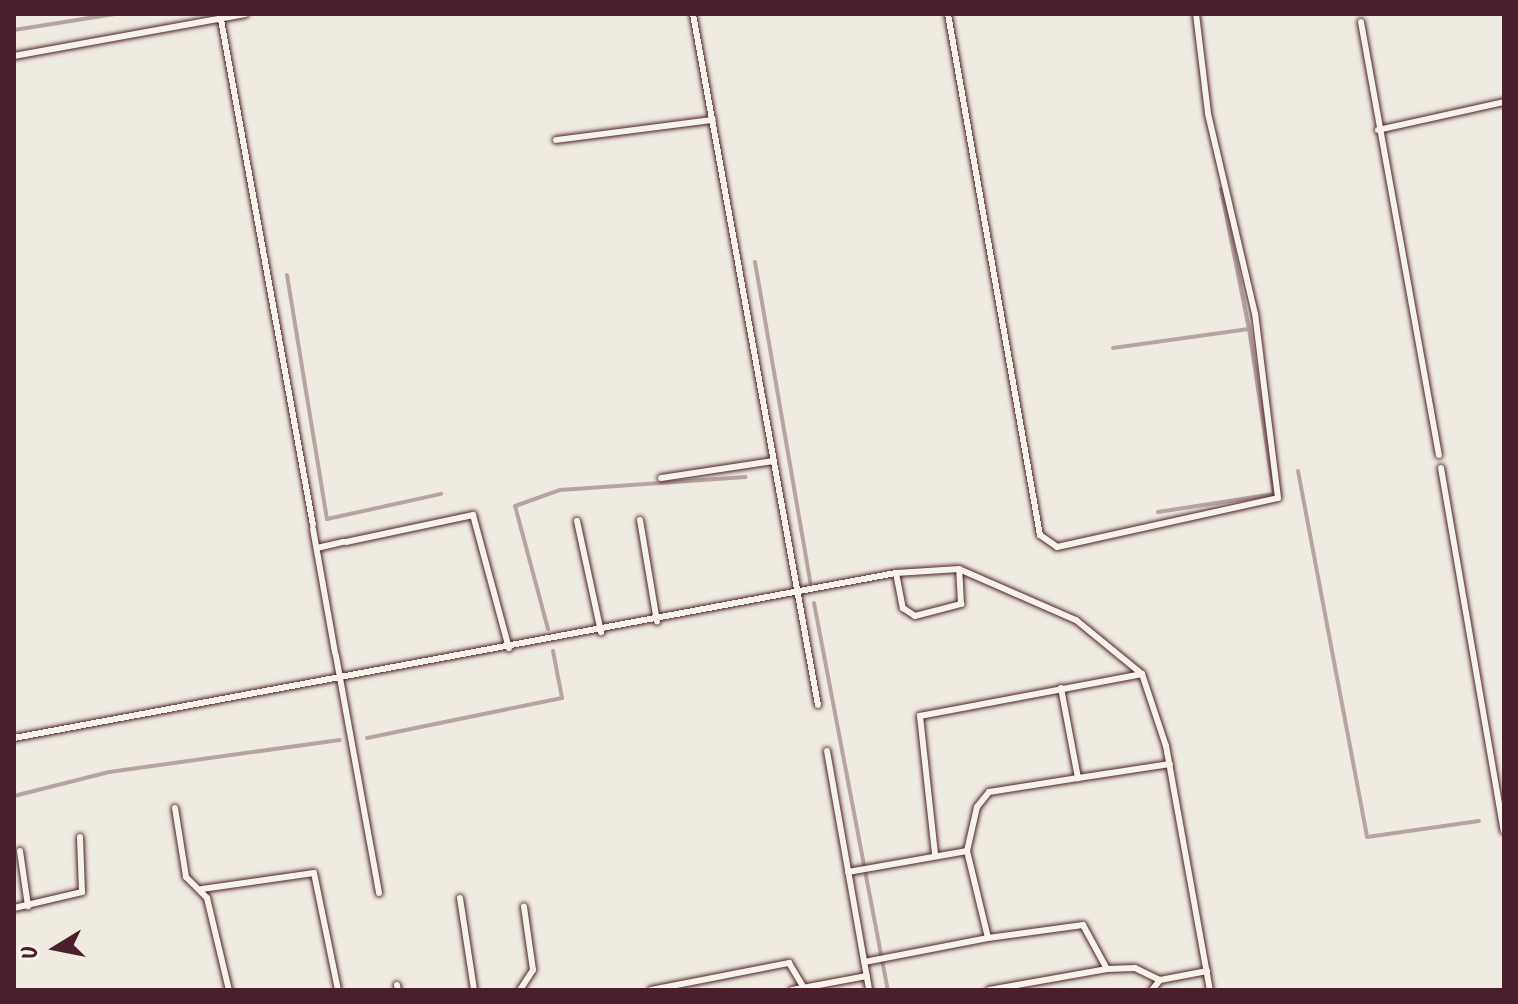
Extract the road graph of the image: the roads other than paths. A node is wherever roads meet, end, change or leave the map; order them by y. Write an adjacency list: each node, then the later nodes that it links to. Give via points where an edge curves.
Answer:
1 (245, 14): 5 (lane)
2 (693, 14): 9 (lane)
3 (948, 14): 4 (lane, via 1040,535 1057,547 1278,498 1255,314 1208,113)
4 (1196, 14)
5 (220, 16): 7 (lane); 18 (lane)
6 (1361, 22): 10 (lane)
7 (14, 56)
8 (1504, 102): 10 (lane)
9 (713, 120): 11 (lane); 13 (lane)
10 (1378, 130): 12 (lane)
11 (556, 140)
12 (1439, 455)
13 (774, 461): 15 (lane); 21 (lane)
14 (1441, 468): 34 (lane)
15 (661, 478)
16 (640, 520): 22 (lane)
17 (577, 521): 23 (lane)
18 (317, 548): 24 (lane, via 473,515); 26 (lane)
19 (959, 569): 20 (lane); 20 (lane, via 961,604 915,616 903,608); 25 (lane, via 1076,620)
20 (896, 573): 21 (lane)
21 (797, 591): 22 (lane); 28 (lane)
22 (657, 622): 23 (lane)
23 (601, 632): 24 (lane)
24 (509, 648): 26 (lane)
25 (1142, 674): 27 (lane); 31 (lane)
26 (343, 677): 29 (lane); 41 (lane)
27 (1061, 688): 32 (lane); 38 (lane, via 920,716)
28 (818, 705)
29 (14, 738)
30 (827, 751): 39 (lane)
31 (1170, 764): 32 (lane); 49 (lane)
32 (1078, 778): 37 (lane, via 989,792)
33 (175, 808): 40 (lane, via 186,877)
34 (1504, 831)
35 (80, 837): 43 (lane, via 82,892)
36 (20, 851): 43 (lane)
37 (967, 851): 38 (lane); 46 (lane)
38 (935, 854): 39 (lane)
39 (848, 872): 47 (lane)
40 (202, 889): 54 (lane); 55 (lane, via 314,873)
41 (379, 893)
42 (460, 898): 56 (lane)
43 (28, 906): 45 (lane)
44 (524, 907): 57 (lane, via 533,970)
45 (14, 908)
46 (988, 938): 47 (lane); 48 (lane, via 1083,925)
47 (864, 962): 50 (lane)
48 (1107, 969): 51 (lane, via 1135,968); 61 (lane)
49 (1207, 971): 51 (lane); 63 (lane)
50 (867, 976): 53 (lane); 60 (lane)
51 (1160, 980): 62 (lane)
52 (804, 988): 53 (lane); 58 (lane, via 789,963); 59 (lane)
53 (817, 988)
54 (229, 990)
55 (338, 990)
56 (474, 990)
57 (520, 990)
58 (651, 990)
59 (792, 990)
60 (869, 990)
61 (989, 990)
62 (1152, 990)
63 (1210, 990)

